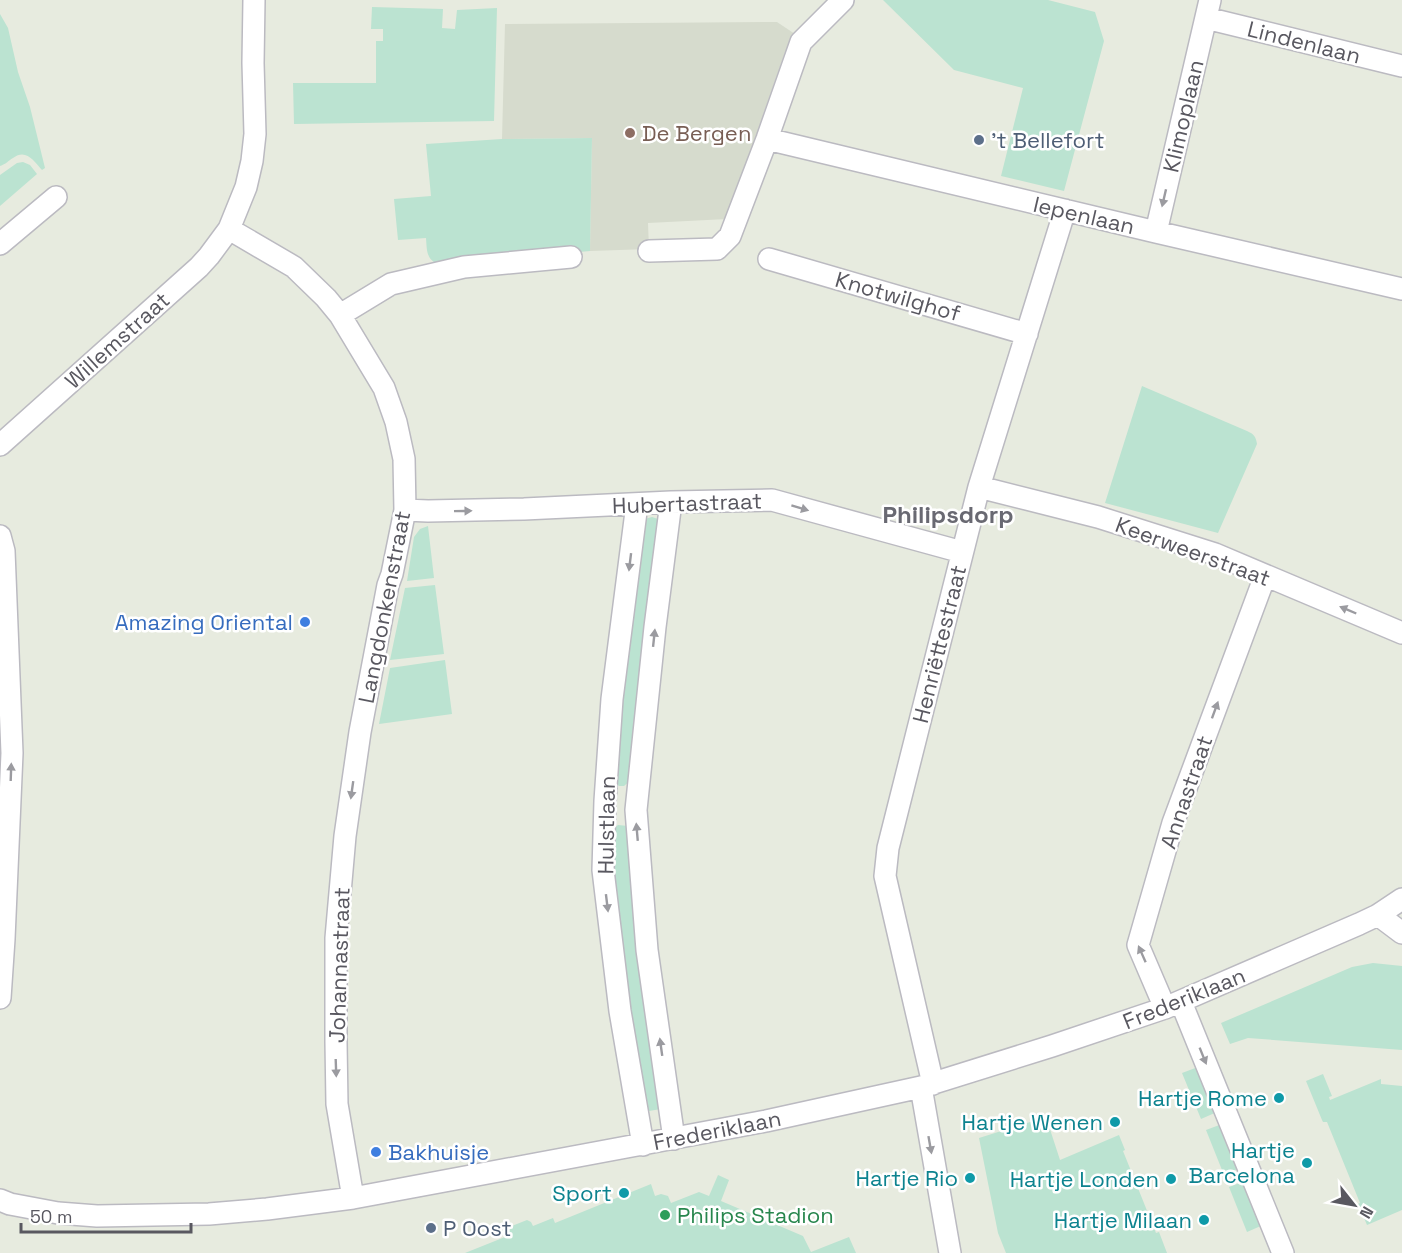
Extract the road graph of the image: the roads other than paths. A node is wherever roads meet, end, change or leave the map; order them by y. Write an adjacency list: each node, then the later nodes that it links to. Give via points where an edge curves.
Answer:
1 (254, 0): 8 (street, Willemstraat, via 255,134 246,187)
2 (843, 0): 5 (street, via 801,42)
3 (1208, 9): 4 (street, Lindenlaan); 9 (street, Klimoplaan, one-way to 9)
4 (1402, 66)
5 (767, 139): 7 (street, Iepenlaan); 11 (street, via 730,236 717,249)
6 (56, 197): 10 (street)
7 (1065, 210): 9 (street, Iepenlaan); 16 (street, Henriëttestraat)
8 (229, 229): 15 (street, Langdonkenstraat, via 294,267); 17 (street, Willemstraat, via 199,267)
9 (1156, 232): 14 (street, Iepenlaan)
10 (0, 244)
11 (649, 251)
12 (571, 257): 15 (street, via 464,267 391,284)
13 (769, 260): 16 (street, Knotwilghof)
14 (1402, 289)
15 (340, 315): 21 (street, Langdonkenstraat, via 384,388 396,422 404,459)
16 (1027, 334): 18 (street, Henriëttestraat)
17 (0, 445)
18 (979, 487): 23 (street, Henriëttestraat); 24 (street, Keerweerstraat, via 1098,517 1215,554)
19 (671, 502): 20 (street, Hubertastraat); 23 (street, Hubertastraat, one-way to 23, via 772,500); 33 (street, Hulstlaan, one-way to 19, via 647,950 636,810)
20 (637, 504): 21 (street, Hubertastraat, one-way to 20); 34 (street, Hulstlaan, one-way to 34, via 612,699 603,870 620,1011)
21 (405, 510): 26 (street, Langdonkenstraat)
22 (0, 536): 30 (street, one-way to 22, via 12,753 4,551)
23 (962, 552): 32 (street, Henriëttestraat, via 888,848 885,876)
24 (1265, 576): 25 (street, Keerweerstraat, one-way to 24); 31 (street, Annastraat, one-way to 24, via 1138,945 1173,823)
25 (1402, 633)
26 (360, 732): 35 (street, Johannastraat, one-way to 35, via 336,938 338,1104)
27 (1402, 899): 28 (street, Frederiklaan)
28 (1378, 915): 29 (street); 31 (street, Frederiklaan)
29 (1402, 933)
30 (0, 998)
31 (1173, 1005): 32 (street, Frederiklaan); 38 (street, Annastraat, one-way to 38)
32 (927, 1086): 33 (street, Frederiklaan); 37 (street, Henriëttestraat, one-way to 37)
33 (674, 1139): 34 (street, Frederiklaan)
34 (643, 1145): 35 (street, Frederiklaan)
35 (353, 1198): 36 (street, Frederiklaan, via 209,1214 121,1217 58,1213)
36 (0, 1200)
37 (950, 1253)
38 (1283, 1253)

